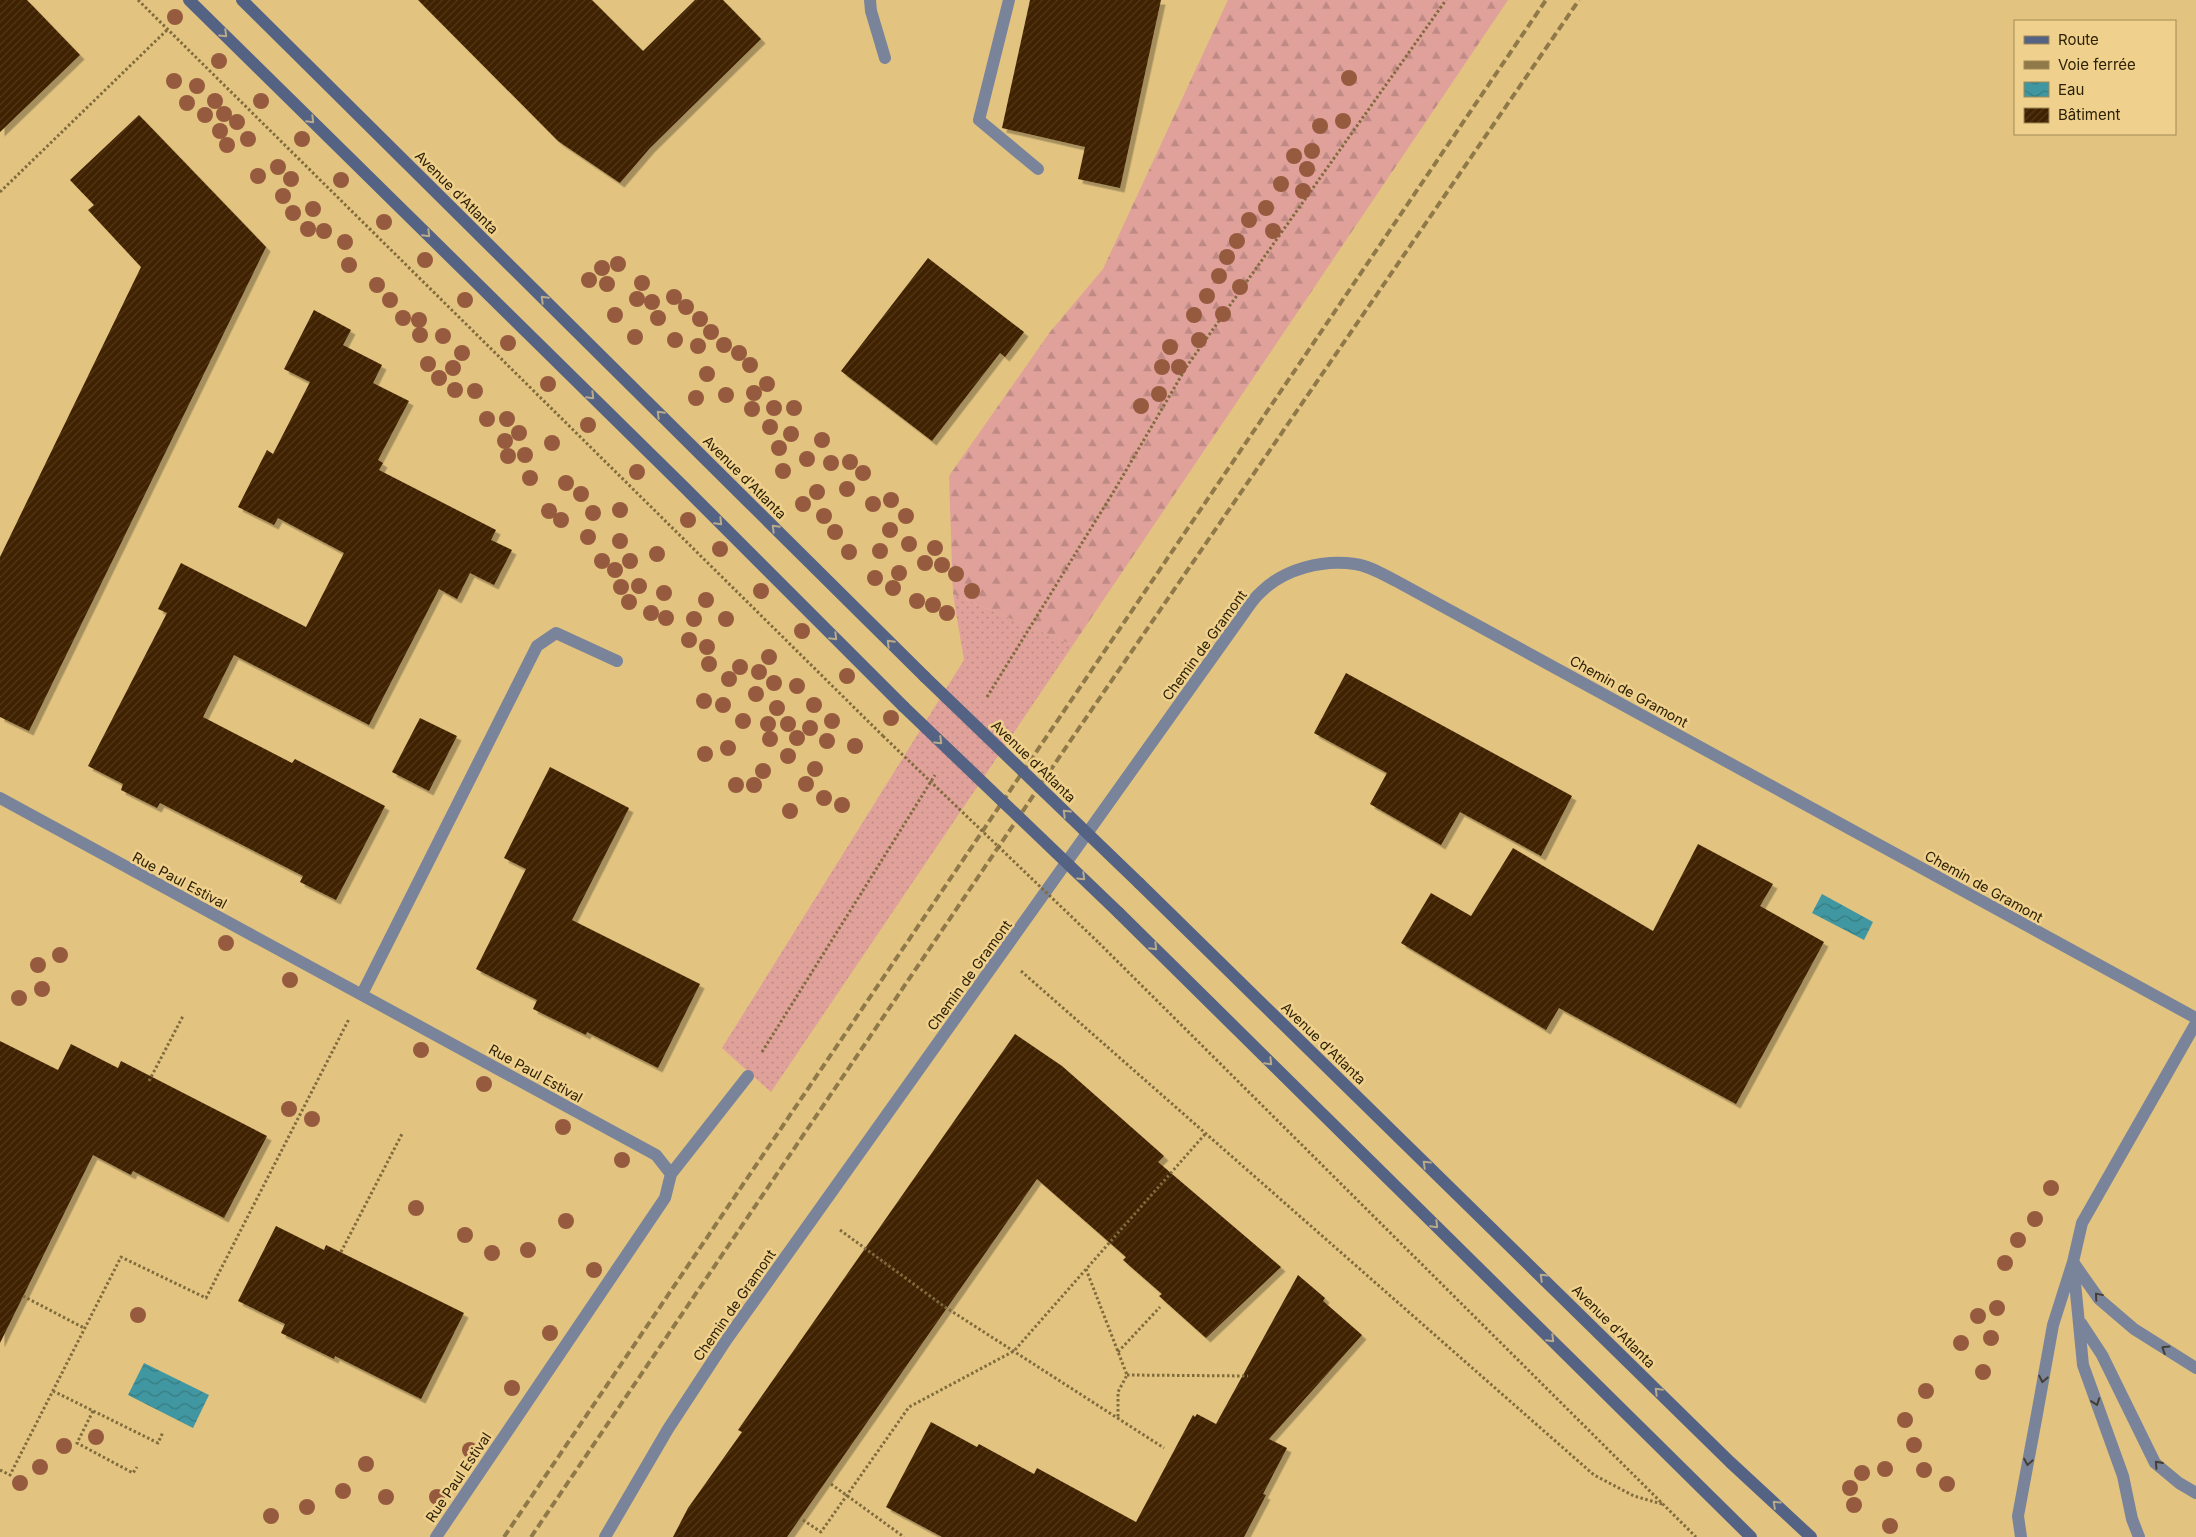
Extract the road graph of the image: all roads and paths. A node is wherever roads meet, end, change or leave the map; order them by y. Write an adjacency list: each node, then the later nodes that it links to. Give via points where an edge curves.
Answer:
1 (138, 0): 7 (path)
2 (189, 0): 55 (main road, one-way to 55, bridge, via 904,707 1119,913)
3 (242, 0): 56 (main road, Avenue d'Atlanta, one-way to 3, bridge, via 1730,1462 925,677)
4 (870, 0): 8 (street)
5 (1009, 0): 9 (street, via 979,120)
6 (1446, 0): 12 (path, via 1187,366)
7 (168, 29): 10 (path); 49 (path, bridge, via 883,736 1099,943)
8 (886, 58)
9 (1038, 169)
10 (0, 192)
11 (617, 661): 16 (street, via 556,633 537,646)
12 (982, 704)
13 (935, 774): 21 (path)
14 (0, 798): 16 (street, Rue Paul Estival)
15 (1003, 953): 18 (street, Chemin de Gramont, via 1261,592 1293,572 1313,564 1333,562 1356,564 1398,582); 24 (path); 26 (street, Chemin de Gramont)
16 (362, 994): 25 (street, Rue Paul Estival, via 656,1156)
17 (182, 1016): 22 (path)
18 (2196, 1018)
19 (2196, 1023): 28 (street, via 2082,1223)
20 (341, 1033): 33 (path, via 206,1298 121,1257)
21 (748, 1076): 25 (street)
22 (149, 1081)
23 (403, 1132): 27 (path)
24 (1206, 1133): 29 (path); 49 (path, via 1594,1476 1634,1496)
25 (671, 1174): 51 (street, Rue Paul Estival, via 665,1198)
26 (817, 1213): 34 (path, via 946,1307); 52 (street, Chemin de Gramont, via 695,1386)
27 (341, 1252)
28 (2073, 1262): 32 (street); 36 (street, one-way to 28, via 2134,1329 2099,1299); 57 (street, one-way to 57, via 2054,1325 2035,1423 2018,1516)
29 (1086, 1269): 34 (path); 35 (path)
30 (23, 1296): 33 (path)
31 (1160, 1307): 35 (path)
32 (2080, 1321): 47 (street, one-way to 32, via 2155,1463 2102,1355); 58 (street, one-way to 58, via 2083,1364 2123,1476)
33 (84, 1328): 39 (path)
34 (1014, 1351): 41 (path); 48 (path, via 909,1407)
35 (1118, 1352): 37 (path)
36 (2196, 1368)
37 (1127, 1375): 38 (path); 41 (path, via 1118,1392)
38 (1248, 1376)
39 (53, 1391): 40 (path); 45 (path, via 10,1475)
40 (93, 1411): 42 (path, via 158,1443); 44 (path, via 77,1443 134,1473)
41 (1118, 1417): 43 (path)
42 (163, 1432)
43 (1164, 1448)
44 (137, 1468)
45 (0, 1470)
46 (831, 1484): 48 (path)
47 (2196, 1493)
48 (847, 1496): 50 (path, via 822,1532); 53 (path)
49 (1662, 1504): 54 (path)
50 (803, 1520)
51 (436, 1537)
52 (605, 1537)
53 (904, 1537)
54 (1696, 1537)
55 (1752, 1537)
56 (1811, 1537)
57 (2021, 1537)
58 (2139, 1537)

